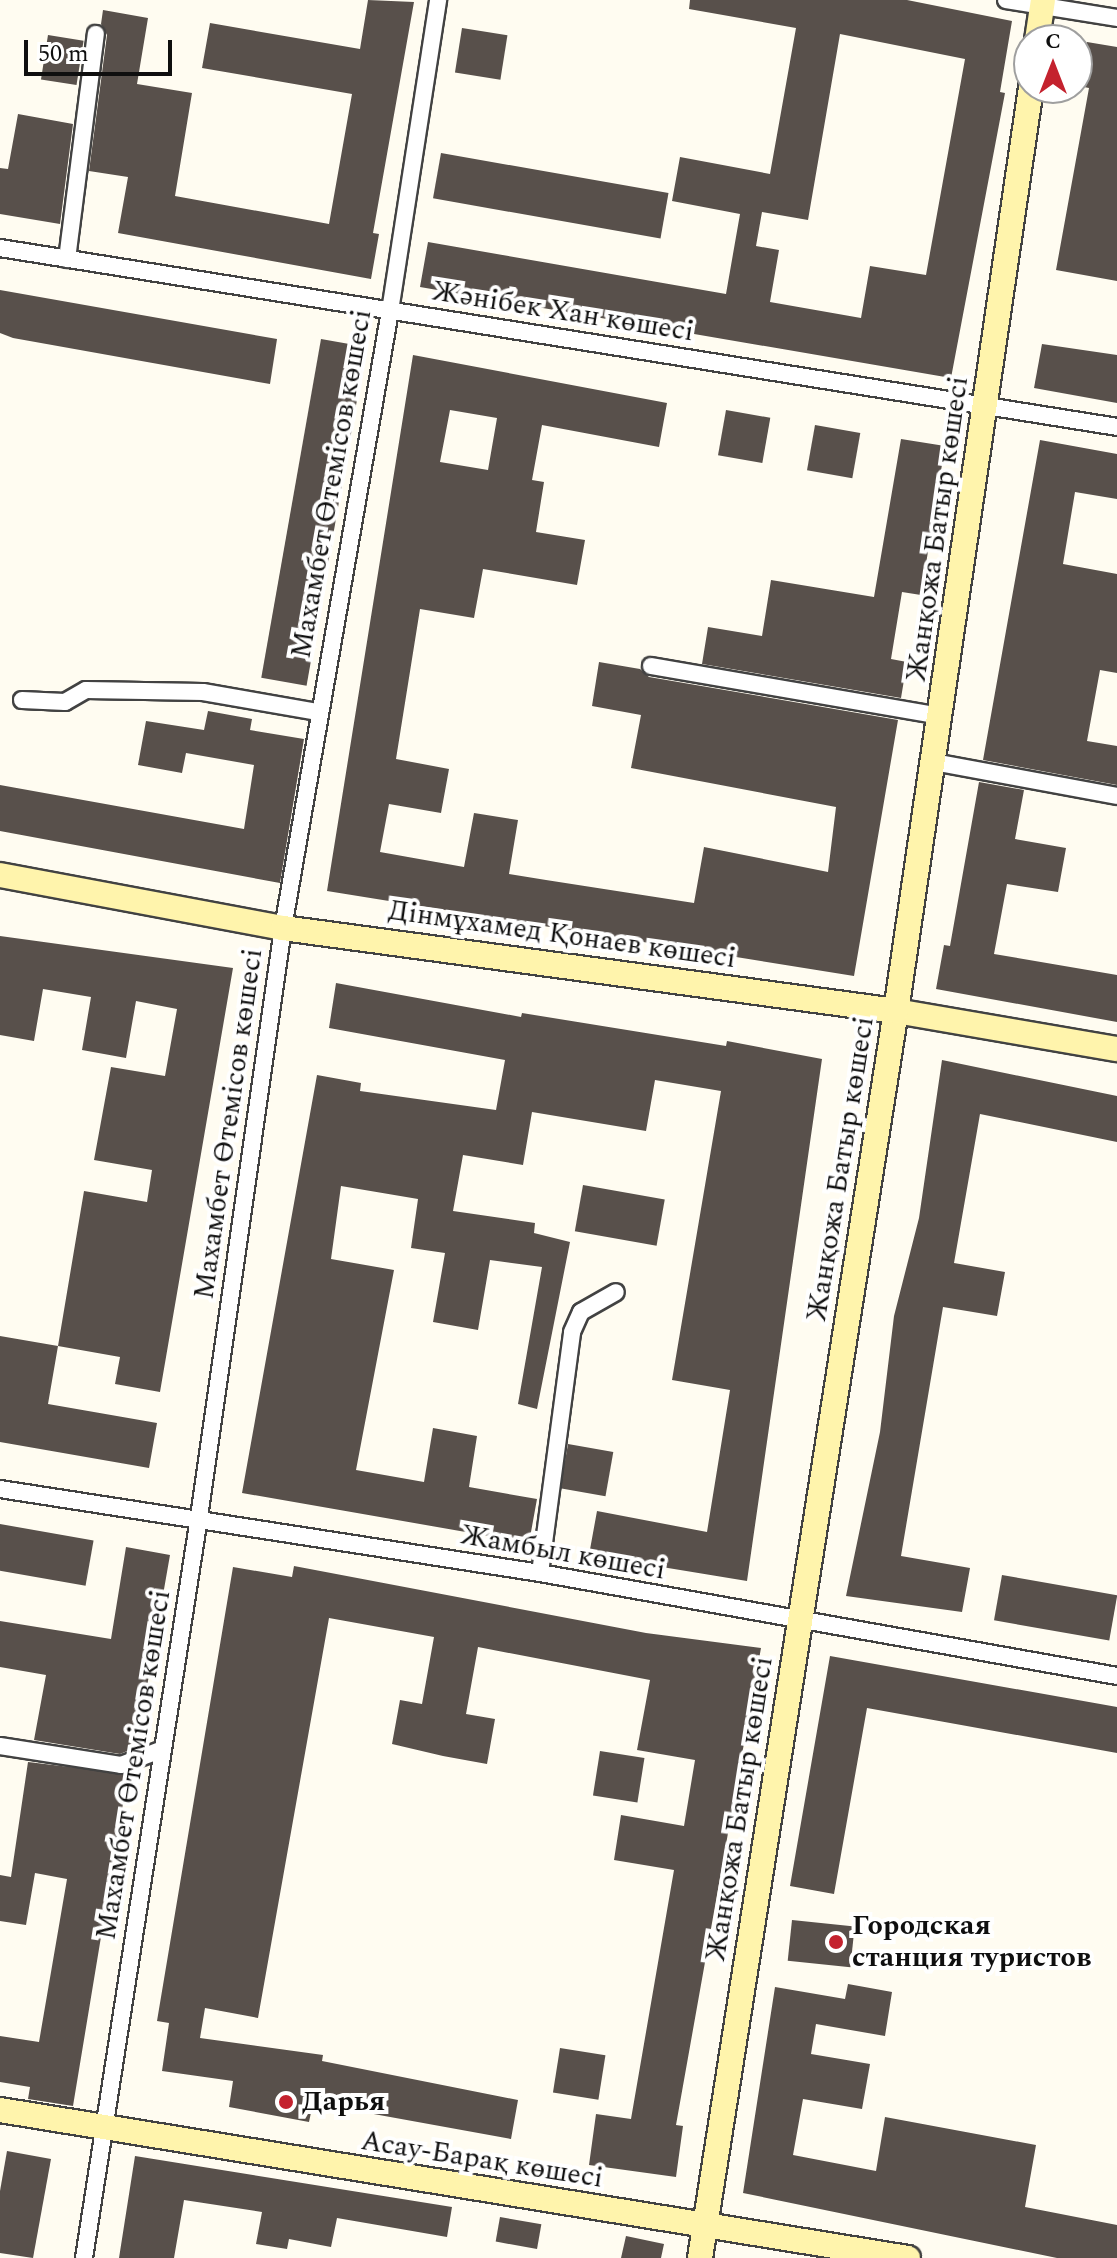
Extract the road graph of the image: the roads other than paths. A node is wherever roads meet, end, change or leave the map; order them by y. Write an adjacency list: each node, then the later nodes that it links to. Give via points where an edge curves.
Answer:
1 (438, 0): 10 (street, Махамбет Өтемісов көшесі)
2 (1006, 0): 3 (street)
3 (1042, 3): 4 (street); 5 (main road)
4 (1117, 18)
5 (1039, 24)
6 (96, 34): 9 (street)
7 (1029, 104): 11 (main road, Жанқожа Батыр көшесі)
8 (0, 248): 9 (street, Жәнібек Хан көшесі)
9 (67, 259): 10 (street, Жәнібек Хан көшесі)
10 (390, 311): 11 (street, Жәнібек Хан көшесі); 15 (street, Махамбет Өтемісов көшесі)
11 (987, 405): 12 (street, Жәнібек Хан көшесі); 16 (main road, Жанқожа Батыр көшесі)
12 (1117, 427)
13 (651, 666): 16 (street)
14 (22, 700): 15 (street, via 65,702 86,690 203,692)
15 (318, 712): 20 (street, Махамбет Өтемісов көшесі)
16 (941, 716): 17 (main road, Жанқожа Батыр көшесі)
17 (934, 762): 18 (street); 21 (main road, Жанқожа Батыр көшесі)
18 (1117, 796)
19 (0, 875): 20 (main road, Дінмұхамед Қонаев көшесі)
20 (283, 928): 21 (main road, Дінмұхамед Қонаев көшесі); 25 (street, Махамбет Өтемісов көшесі)
21 (896, 1011): 22 (main road, Дінмұхамед Қонаев көшесі); 27 (main road, Жанқожа Батыр көшесі)
22 (1117, 1049)
23 (616, 1292): 26 (street, via 581,1312 572,1332)
24 (0, 1489): 25 (street, Жамбыл көшесі)
25 (198, 1524): 26 (street, Жамбыл көшесі); 30 (street, Махамбет Өтемісов көшесі)
26 (540, 1573): 27 (street, Жамбыл көшесі)
27 (800, 1622): 28 (street, Жамбыл көшесі); 33 (main road, Жанқожа Батыр көшесі)
28 (1117, 1676)
29 (0, 1746): 30 (street, via 121,1765)
30 (163, 1749): 32 (street, Махамбет Өтемісов көшесі)
31 (0, 2110): 32 (main road, Асау-Барақ көшесі)
32 (104, 2128): 33 (main road, Асау-Барақ көшесі); 34 (street, Махамбет Өтемісов көшесі)
33 (705, 2227): 35 (main road, Жанқожа Батыр көшесі); 36 (main road, Асау-Барақ көшесі)
34 (84, 2258)
35 (700, 2258)
36 (908, 2258)

